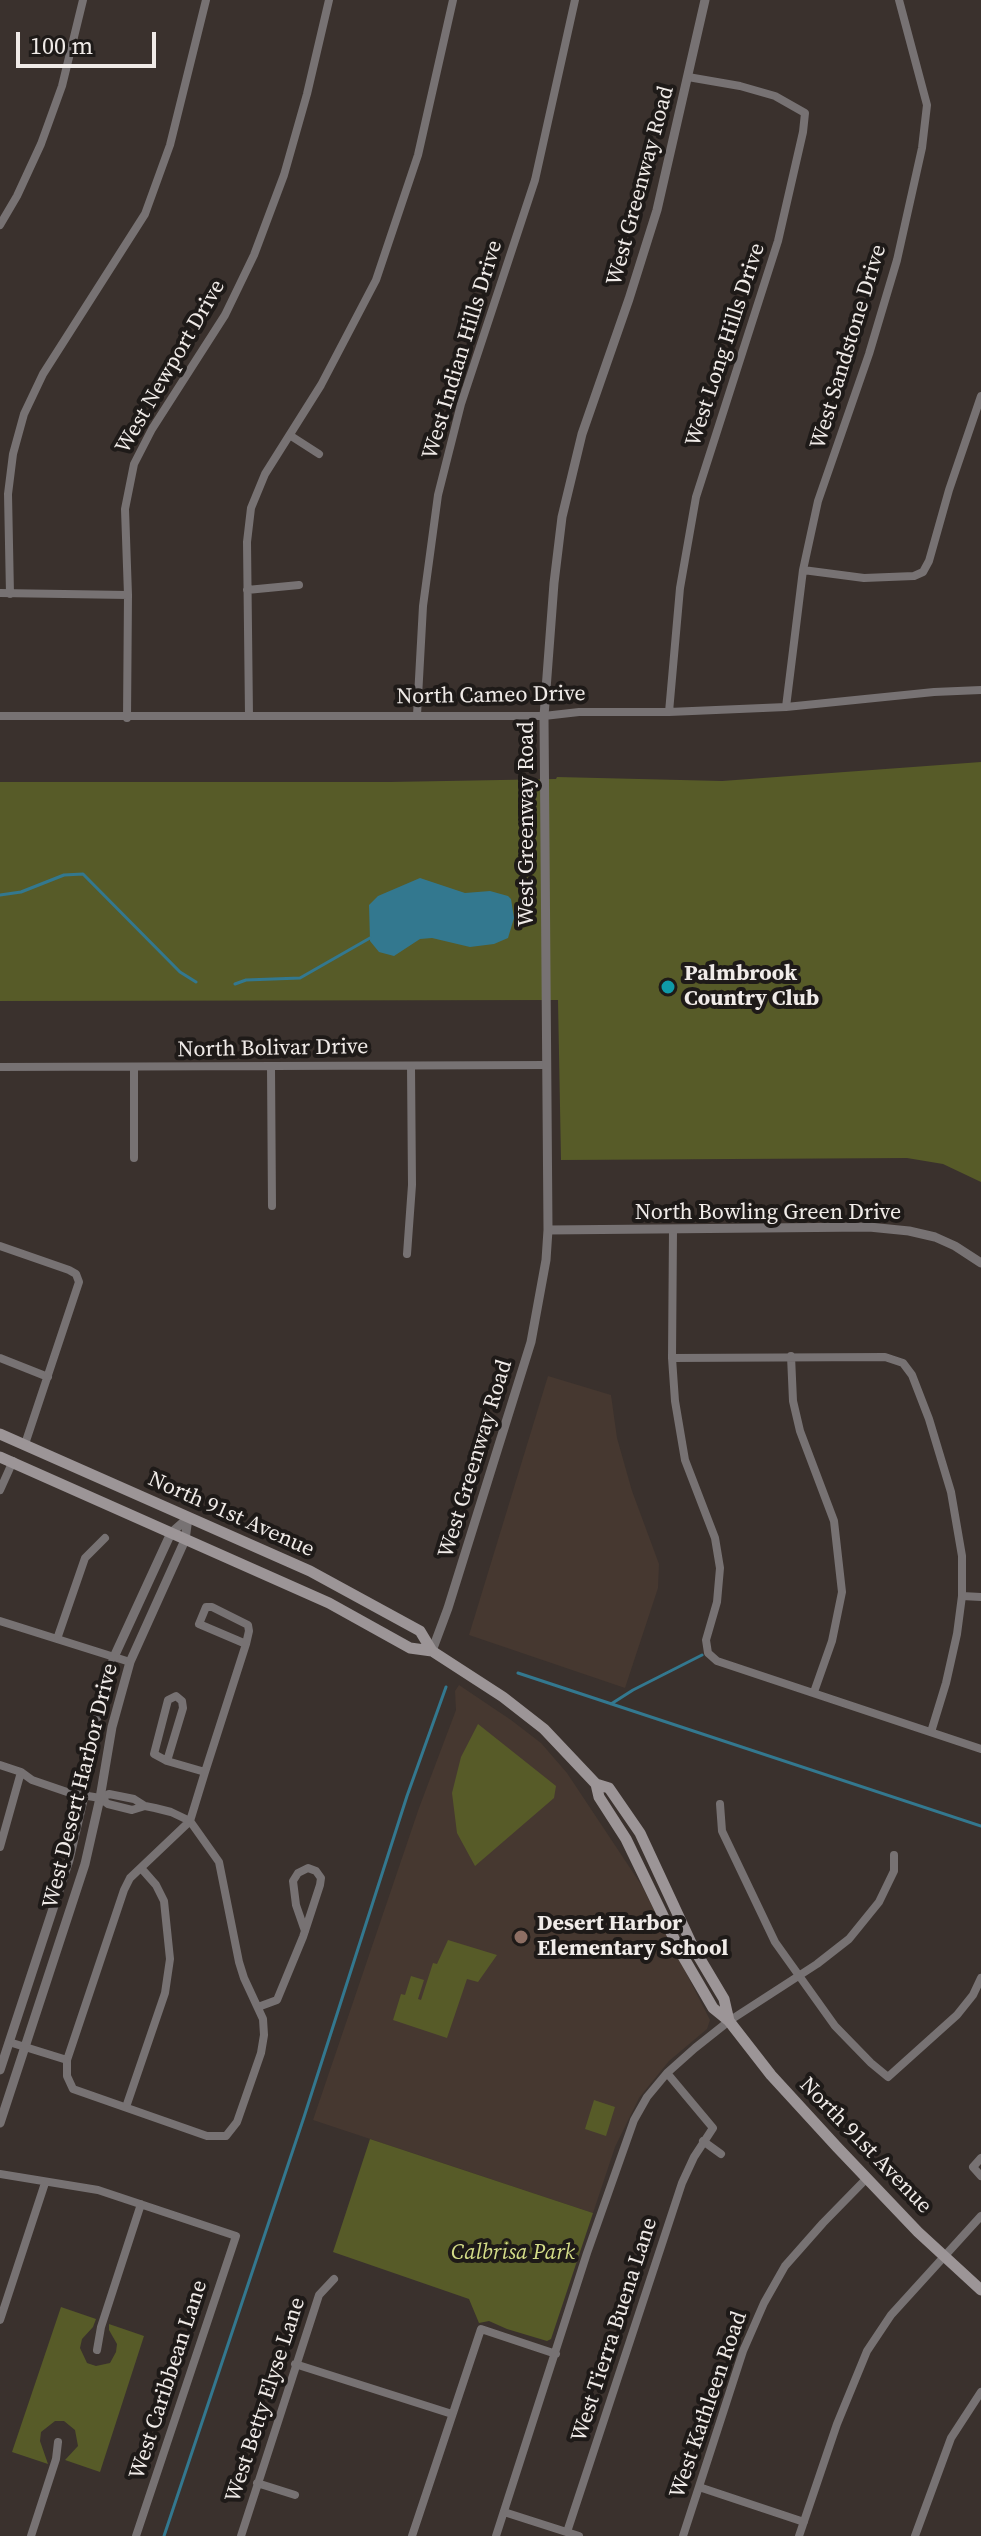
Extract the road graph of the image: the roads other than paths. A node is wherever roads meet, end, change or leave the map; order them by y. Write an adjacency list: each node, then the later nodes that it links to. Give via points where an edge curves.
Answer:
1 (83, 0): 9 (street, via 41,144)
2 (206, 0): 16 (street, via 174,131 145,214 43,374 24,414 8,494)
3 (329, 0): 17 (street, West Newport Drive, via 296,135 254,255 225,315 134,464 125,509)
4 (453, 0): 11 (street, via 418,155 376,280)
5 (575, 0): 21 (street, West Indian Hills Drive, via 535,180 461,404 438,495 423,606)
6 (705, 0): 8 (street, West Greenway Road)
7 (899, 0): 13 (street, West Sandstone Drive, via 927,105 922,148 897,260 818,501)
8 (688, 77): 20 (street, West Long Hills Drive, via 775,96 805,113 778,241 696,497 680,588); 24 (street, West Greenway Road, via 657,210 582,434 562,517)
9 (0, 225)
10 (981, 396): 13 (street, via 923,572 864,578)
11 (291, 436): 12 (street); 15 (street, via 265,474 251,508)
12 (319, 454)
13 (803, 570): 19 (street, West Sandstone Drive)
14 (299, 585): 15 (street)
15 (247, 590): 23 (street)
16 (5, 594): 17 (street)
17 (128, 595): 25 (street, West Newport Drive)
18 (981, 690): 19 (street, North Cameo Drive)
19 (786, 707): 20 (street, North Cameo Drive)
20 (669, 712): 24 (street, North Cameo Drive)
21 (417, 715): 23 (street, North Cameo Drive); 24 (street, North Cameo Drive)
22 (0, 716): 25 (street, North Cameo Drive)
23 (249, 716): 25 (street, North Cameo Drive)
24 (544, 716): 26 (street, West Greenway Road)
25 (127, 718)
26 (547, 1065): 27 (street, North Bolivar Drive); 33 (street, West Greenway Road)
27 (411, 1066): 29 (street, North Bolivar Drive); 36 (street)
28 (0, 1067): 30 (street, North Bolivar Drive)
29 (271, 1067): 30 (street, North Bolivar Drive); 32 (street)
30 (134, 1068): 31 (street)
31 (134, 1158)
32 (272, 1206)
33 (548, 1230): 34 (street, North Bowling Green Drive); 56 (street, West Greenway Road, via 531,1342)
34 (673, 1230): 37 (street, North Bowling Green Drive, via 909,1231 955,1246); 40 (street)
35 (0, 1246): 41 (street, via 78,1278)
36 (407, 1254)
37 (981, 1263)
38 (791, 1356): 40 (street); 51 (street, via 885,1357 903,1363 912,1375 951,1492 962,1556); 59 (street, via 793,1401 834,1521 842,1592)
39 (0, 1358): 41 (street)
40 (672, 1358): 59 (street, via 685,1460 712,1528 720,1568 708,1653 717,1661)
41 (48, 1377): 43 (street)
42 (0, 1434): 43 (main road, North 91st Avenue)
43 (25, 1444): 47 (main road, North 91st Avenue)
44 (0, 1457): 45 (main road, North 91st Avenue)
45 (13, 1461): 46 (street); 48 (main road, North 91st Avenue)
46 (0, 1490)
47 (188, 1518): 48 (street, West Desert Harbor Drive); 50 (street, West Desert Harbor Drive); 56 (main road, North 91st Avenue, via 338,1585 420,1631)
48 (171, 1533): 50 (main road, North 91st Avenue); 57 (street, West Desert Harbor Drive)
49 (105, 1538): 54 (street, via 85,1558)
50 (185, 1540): 56 (main road, North 91st Avenue, via 329,1603 410,1648); 58 (street, West Desert Harbor Drive)
51 (962, 1596): 52 (street); 60 (street)
52 (981, 1597)
53 (0, 1621): 54 (street)
54 (57, 1639): 57 (street)
55 (246, 1644): 55 (street, via 199,1624 206,1607 248,1625); 65 (street)
56 (432, 1651): 66 (main road, North 91st Avenue, via 544,1729)
57 (114, 1657): 58 (street); 67 (street, West Desert Harbor Drive, via 95,1724)
58 (130, 1662): 68 (street, West Desert Harbor Drive)
59 (814, 1692): 60 (street)
60 (931, 1732): 61 (street)
61 (981, 1749)
62 (167, 1761): 62 (street, via 154,1754 168,1700 176,1696 183,1708); 65 (street)
63 (0, 1765): 64 (street)
64 (21, 1772): 67 (street); 71 (street)
65 (205, 1772): 70 (street)
66 (596, 1784): 74 (main road, North 91st Avenue, via 609,1788 620,1803); 75 (main road, North 91st Avenue)
67 (84, 1796): 68 (street); 81 (street, West Desert Harbor Drive, via 69,1860)
68 (100, 1798): 70 (street, via 109,1794 134,1799); 82 (street, West Desert Harbor Drive, via 85,1864)
69 (720, 1804): 77 (street, via 722,1831 732,1854)
70 (190, 1821): 73 (street); 79 (street, via 219,1862 239,1962)
71 (0, 1847)
72 (894, 1855): 77 (street, via 894,1871 867,1919)
73 (141, 1868): 83 (street, via 124,1890); 86 (street, via 164,1901 170,1959 165,1993)
74 (657, 1868): 75 (main road); 80 (main road, North 91st Avenue, via 724,1999)
75 (644, 1875): 80 (main road, North 91st Avenue, via 698,1985)
76 (305, 1931): 76 (street, via 321,1878 308,1868 293,1881); 79 (street, via 277,2000)
77 (798, 1977): 78 (street, via 835,2026 888,2077 957,2015); 80 (street)
78 (981, 1978)
79 (258, 2007): 86 (street, via 263,2019 261,2053 237,2122 226,2136 207,2136)
80 (729, 2021): 85 (street); 93 (main road, North 91st Avenue, via 771,2075)
81 (9, 2042): 82 (street); 84 (street, West Desert Harbor Drive)
82 (25, 2047): 83 (street); 87 (street, West Desert Harbor Drive)
83 (67, 2060): 86 (street, via 73,2089)
84 (0, 2070)
85 (667, 2073): 88 (street, West Tierra Buena Lane, via 713,2128); 102 (street, via 634,2120)
86 (126, 2107)
87 (0, 2123)
88 (703, 2141): 89 (street); 112 (street, West Tierra Buena Lane, via 682,2183)
89 (721, 2154)
90 (981, 2158): 92 (street, via 973,2167)
91 (0, 2174): 94 (street)
92 (981, 2176)
93 (867, 2178): 97 (main road, North 91st Avenue); 108 (street, West Kathleen Road, via 785,2266 764,2303)
94 (45, 2183): 95 (street, via 98,2190); 100 (street)
95 (141, 2204): 101 (street); 114 (street, West Caribbean Lane, via 236,2236)
96 (981, 2216): 97 (street)
97 (944, 2257): 99 (main road, North 91st Avenue); 111 (street, via 891,2315 867,2351)
98 (334, 2279): 103 (street, West Betty Elyse Lane, via 319,2295)
99 (981, 2290)
100 (0, 2320)
101 (97, 2350)
102 (556, 2354): 105 (street, via 481,2329); 110 (street)
103 (295, 2364): 105 (street); 107 (street, West Betty Elyse Lane)
104 (981, 2392): 121 (street, via 951,2438)
105 (452, 2414): 116 (street)
106 (58, 2442): 113 (street)
107 (257, 2483): 109 (street); 115 (street, West Betty Elyse Lane)
108 (699, 2487): 111 (street); 119 (street, West Kathleen Road)
109 (295, 2495)
110 (504, 2512): 112 (street); 117 (street)
111 (804, 2522): 120 (street)
112 (567, 2532): 118 (street)
113 (31, 2536)
114 (136, 2536)
115 (241, 2536)
116 (412, 2536)
117 (496, 2536)
118 (579, 2536)
119 (683, 2536)
120 (799, 2536)
121 (915, 2536)

